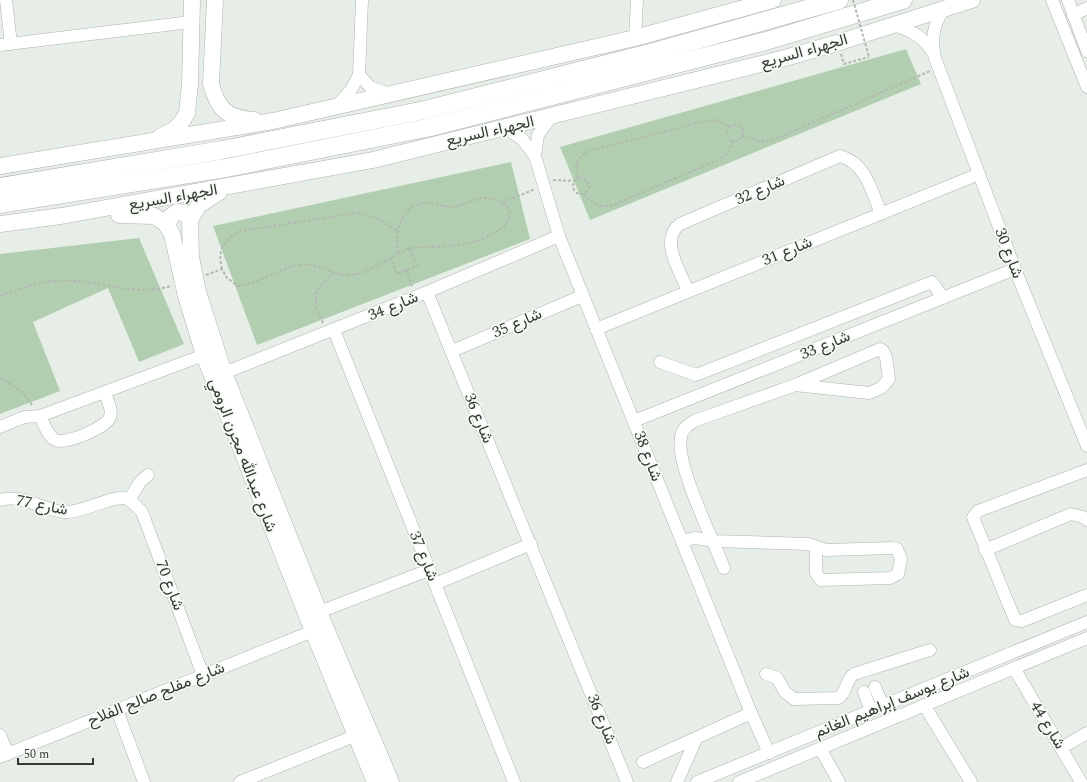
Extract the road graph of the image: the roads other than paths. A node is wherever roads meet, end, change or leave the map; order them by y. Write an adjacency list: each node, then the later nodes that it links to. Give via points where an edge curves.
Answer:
1 (6, 0): 18 (street)
2 (192, 0): 15 (main road)
3 (215, 0): 23 (main road)
4 (362, 0): 21 (street)
5 (637, 0): 17 (street)
6 (771, 0): 17 (main road)
7 (839, 0): 34 (highway, via 654,52 425,110 222,150)
8 (903, 0): 36 (highway, الجهراء السريع, via 766,41 431,127 226,168)
9 (972, 0): 13 (main road, الجهراء السريع)
10 (1052, 0): 24 (street)
11 (1068, 0): 14 (street)
12 (1087, 8): 14 (street)
13 (944, 9): 16 (main road, الجهراء السريع); 20 (street, شارع 30, via 934,27 932,37)
14 (1073, 15): 19 (street)
15 (191, 22): 18 (street); 22 (main road)
16 (894, 25): 20 (street, شارع 30, via 919,36 930,48); 27 (main road, الجهراء السريع, via 785,58)
17 (635, 38): 25 (main road)
18 (6, 44)
19 (1087, 51)
20 (937, 63): 33 (street, شارع 30)
21 (359, 75): 25 (street, via 374,89); 26 (street)
22 (190, 84): 23 (main road, via 192,89 201,94 210,89); 30 (main road, via 187,113 182,123 164,136)
23 (211, 84): 28 (main road, via 214,97 225,112 241,119)
24 (1087, 87)
25 (393, 95): 26 (main road)
26 (335, 108): 28 (main road)
27 (551, 117): 29 (main road, الجهراء السريع); 31 (street, شارع 38, via 538,135)
28 (273, 121): 30 (main road)
29 (504, 127): 31 (street, شارع 38, via 522,139); 35 (main road, الجهراء السريع, via 373,160)
30 (137, 145): 32 (main road)
31 (535, 156): 42 (street, شارع 38)
32 (0, 166)
33 (979, 174): 37 (street, شارع 31); 43 (street, شارع 30)
34 (0, 187)
35 (226, 188): 38 (main road, الجهراء السريع); 39 (main road, via 199,205)
36 (0, 204)
37 (881, 214): 45 (street, شارع 31); 45 (street, شارع 32, via 864,173 853,162 840,156 674,228 670,245)
38 (61, 216): 40 (main road, الجهراء السريع); 41 (main road, via 146,214 160,219)
39 (190, 220): 41 (main road, via 185,213 177,212 170,217); 44 (main road, شارع عبدالله مجرن الرومي)
40 (0, 224)
41 (168, 227): 44 (main road, شارع عبدالله مجرن الرومي)
42 (559, 236): 46 (street, شارع 34); 47 (street, شارع 38)
43 (1015, 269): 48 (street, شارع 33); 60 (street, شارع 30)
44 (189, 280): 52 (main road, شارع عبدالله مجرن الرومي); 54 (main road, شارع عبدالله مجرن الرومي)
45 (688, 291): 49 (street, شارع 31)
46 (422, 294): 50 (street, شارع 34); 51 (street, شارع 36)
47 (582, 296): 49 (street, شارع 38); 51 (street, شارع 35)
48 (943, 298): 53 (street, via 932,282 696,375); 58 (street, شارع 33)
49 (596, 329): 58 (street, شارع 38)
50 (331, 331): 54 (street, شارع 34); 72 (street, شارع 37)
51 (452, 351): 68 (street, شارع 36)
52 (204, 355): 56 (street); 77 (main road, شارع عبدالله مجرن الرومي)
53 (660, 362)
54 (224, 373): 75 (main road, شارع عبدالله مجرن الرومي)
55 (795, 385): 55 (street, via 880,349 886,357 889,379 882,388 869,393); 67 (street, via 694,421 685,428 680,448 687,478)
56 (105, 393): 57 (street); 57 (street, via 111,410 110,417 100,428 63,441 56,440)
57 (40, 416): 59 (street, via 24,417)
58 (634, 421): 66 (street, شارع 38)
59 (0, 427)
60 (1087, 446)
61 (1087, 470): 70 (street, via 974,514 973,521)
62 (148, 475): 64 (street, via 140,482)
63 (0, 500): 64 (street, شارع 77, via 22,499 56,511 78,512 119,498)
64 (129, 500): 83 (street, شارع 70, via 142,512)
65 (1087, 520): 70 (street, via 1071,514)
66 (682, 541): 67 (street, via 695,538); 89 (street, شارع 38)
67 (714, 541): 69 (street, via 808,544); 71 (street)
68 (531, 544): 73 (street); 104 (street, شارع 36)
69 (816, 547): 69 (street, via 826,550 897,549 901,559 898,574 890,578 821,580 816,573)
70 (986, 550): 74 (street, via 1015,620 1022,621)
71 (724, 568)
72 (430, 570): 73 (street, شارع 37); 75 (street)
73 (435, 584): 103 (street, شارع 37)
74 (1087, 595)
75 (320, 612): 102 (main road, شارع عبدالله مجرن الرومي)
76 (1087, 622): 86 (street, شارع يوسف إبراهيم الغانم)
77 (313, 631): 83 (street, شارع مفلح صالح الفلاح); 92 (main road, شارع عبدالله مجرن الرومي)
78 (1087, 638): 80 (street, شارع يوسف إبراهيم الغانم)
79 (930, 650): 81 (street)
80 (1014, 668): 85 (street, شارع يوسف إبراهيم الغانم); 94 (street, شارع 44)
81 (862, 671): 82 (street, via 849,678 840,698 798,700 788,695 777,678); 84 (street)
82 (766, 674)
83 (203, 675): 87 (street, شارع مفلح صالح الفلاح)
84 (869, 688): 86 (street); 88 (street)
85 (924, 705): 95 (street, شارع يوسف إبراهيم الغانم); 109 (street)
86 (883, 706): 88 (street, شارع يوسف إبراهيم الغانم)
87 (117, 710): 97 (street, شارع مفلح صالح الفلاح); 99 (street)
88 (871, 711): 96 (street, شارع يوسف إبراهيم الغانم)
89 (751, 712): 93 (street); 96 (street, شارع 38)
90 (1087, 734): 94 (street)
91 (0, 735): 97 (street)
92 (357, 735): 100 (street); 101 (main road, شارع عبدالله مجرن الرومي)
93 (696, 739): 98 (street); 105 (street)
94 (1061, 748): 110 (street, شارع 44)
95 (821, 750): 107 (street, شارع يوسف إبراهيم الغانم); 108 (street)
96 (769, 753): 106 (street, شارع يوسف إبراهيم الغانم)
97 (4, 755)
98 (643, 762)
99 (144, 782)
100 (240, 782)
101 (375, 782)
102 (390, 782)
103 (514, 782)
104 (627, 782)
105 (677, 782)
106 (697, 782)
107 (739, 782)
108 (839, 782)
109 (971, 782)
110 (1082, 782)

